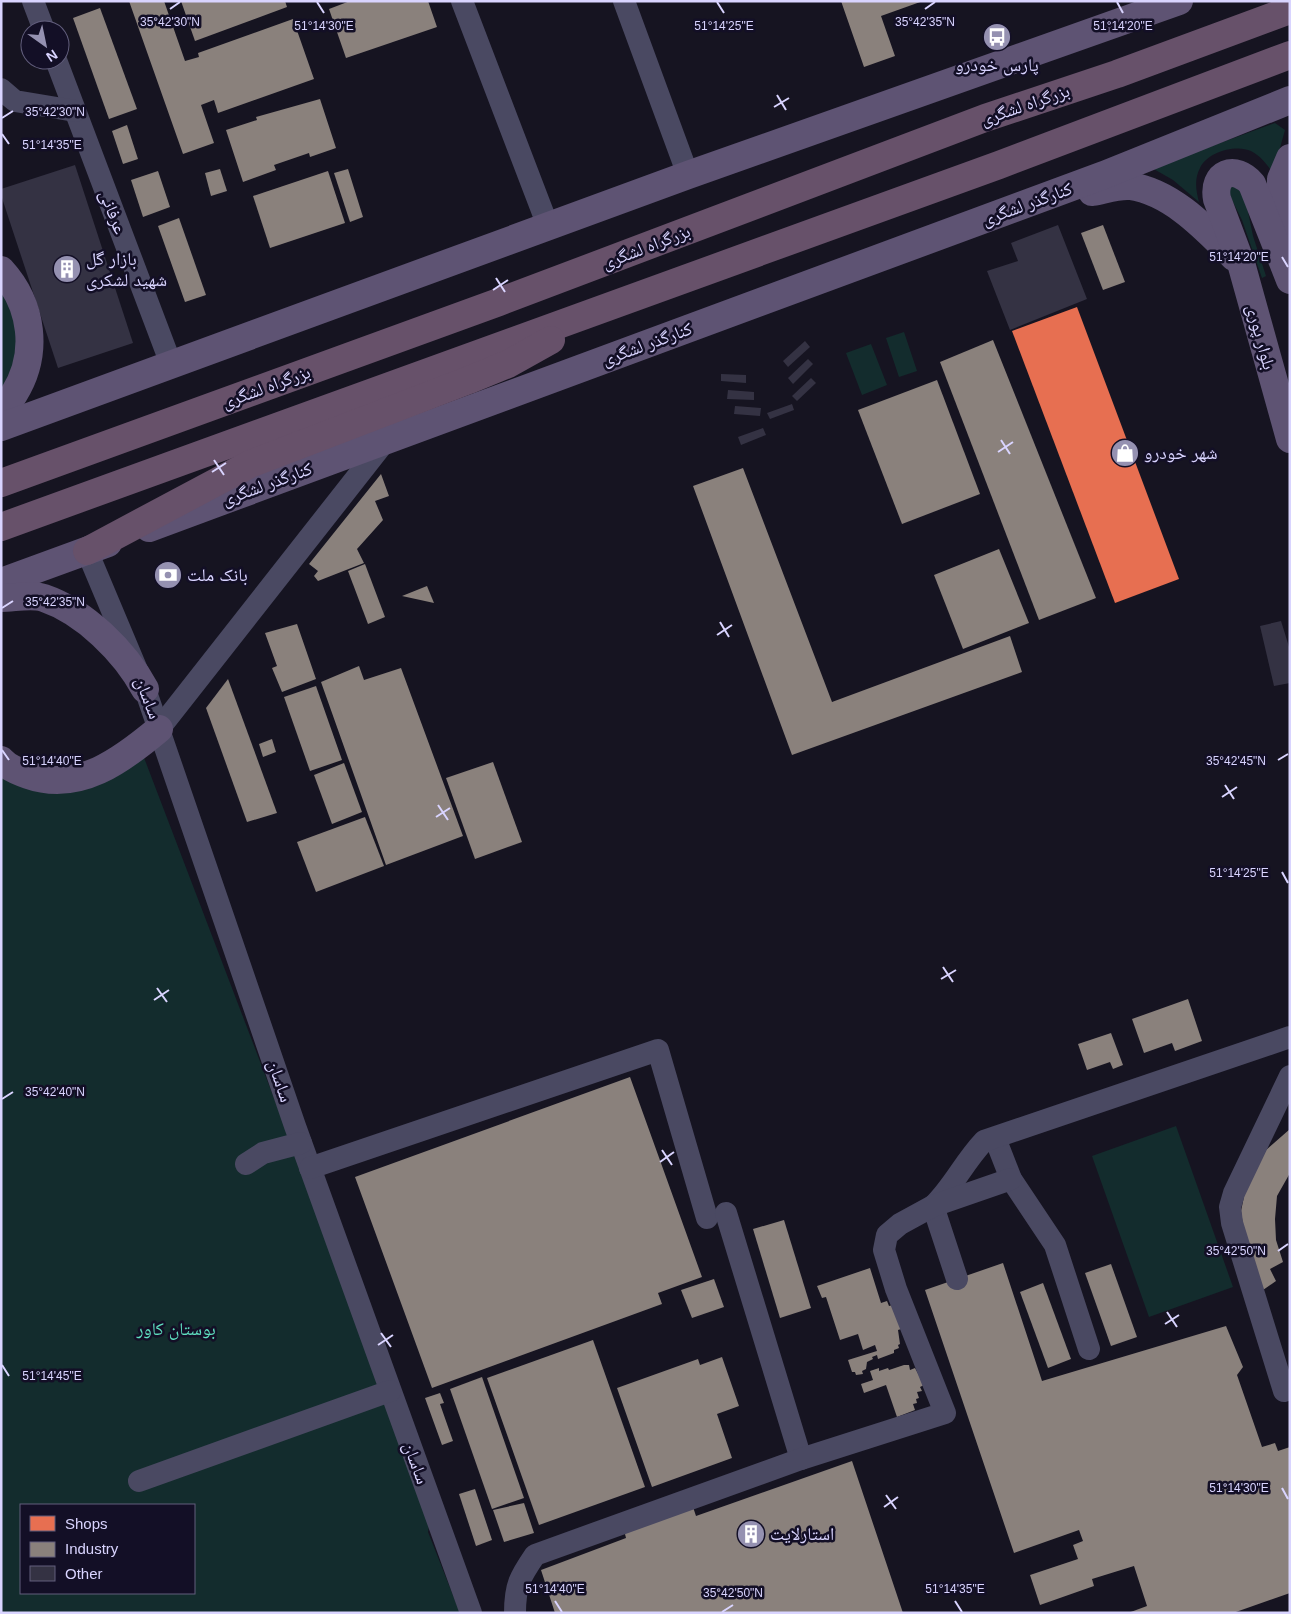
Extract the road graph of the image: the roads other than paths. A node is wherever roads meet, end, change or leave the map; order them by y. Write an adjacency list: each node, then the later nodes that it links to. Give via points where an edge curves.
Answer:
1 (33, 1): 6 (street)
2 (462, 1): 15 (street)
3 (624, 1): 13 (street)
4 (1179, 1): 13 (main road)
5 (1290, 10): 26 (highway, بزرگراه لشگری, via 1117,74 985,118 499,302)
6 (40, 20)
7 (1290, 54): 20 (highway, via 999,165)
8 (60, 70): 11 (street, عرفانی)
9 (1, 89): 11 (street, via 16,101)
10 (1290, 100): 14 (main road, کنارگذر لشگری)
11 (75, 111): 21 (street, عرفانی)
12 (1290, 158): 16 (main road, via 1280,187)
13 (688, 175): 15 (main road)
14 (1035, 200): 17 (main road, via 1129,186 1158,194 1203,226); 25 (main road, کنارگذر لشگری)
15 (548, 226): 21 (main road)
16 (1280, 254): 17 (main road, بلوار پوری, via 1252,184 1245,176 1232,172 1219,180 1215,188); 19 (main road)
17 (1241, 263): 24 (main road, بلوار پوری)
18 (1, 270): 22 (main road, via 16,288 27,312 30,347 28,365 21,382)
19 (1290, 280)
20 (628, 298): 27 (highway); 28 (highway, via 508,364 250,464)
21 (171, 364): 23 (main road)
22 (1, 413)
23 (1, 426)
24 (1290, 439)
25 (386, 440): 28 (main road, کنارگذر لشگری); 32 (street)
26 (1, 483)
27 (1, 526)
28 (87, 551): 29 (main road, کنارگذر لشگری); 31 (street, ساسان)
29 (1, 582)
30 (1, 598): 31 (main road, via 42,598 67,610 112,643 134,668)
31 (145, 689): 32 (street, ساسان)
32 (159, 728): 33 (main road, via 137,748 88,776 40,779); 37 (street, ساسان)
33 (1, 760)
34 (1290, 1037): 36 (street)
35 (1290, 1076): 45 (street, via 1230,1207)
36 (995, 1138): 40 (street); 41 (street, via 984,1141 967,1159 944,1196)
37 (301, 1142): 38 (street, via 263,1153); 39 (street, ساسان)
38 (246, 1164)
39 (310, 1168): 44 (street, ساسان); 46 (street, via 658,1050)
40 (1011, 1179): 41 (street); 43 (street, via 1055,1245)
41 (933, 1206): 42 (street); 46 (street, via 887,1235 884,1250 896,1289 946,1413)
42 (957, 1279)
43 (1089, 1349)
44 (390, 1391): 47 (street); 48 (street, ساسان)
45 (1284, 1391)
46 (802, 1458): 49 (street, via 535,1555 515,1592)
47 (139, 1481)
48 (471, 1613)
49 (515, 1613)

